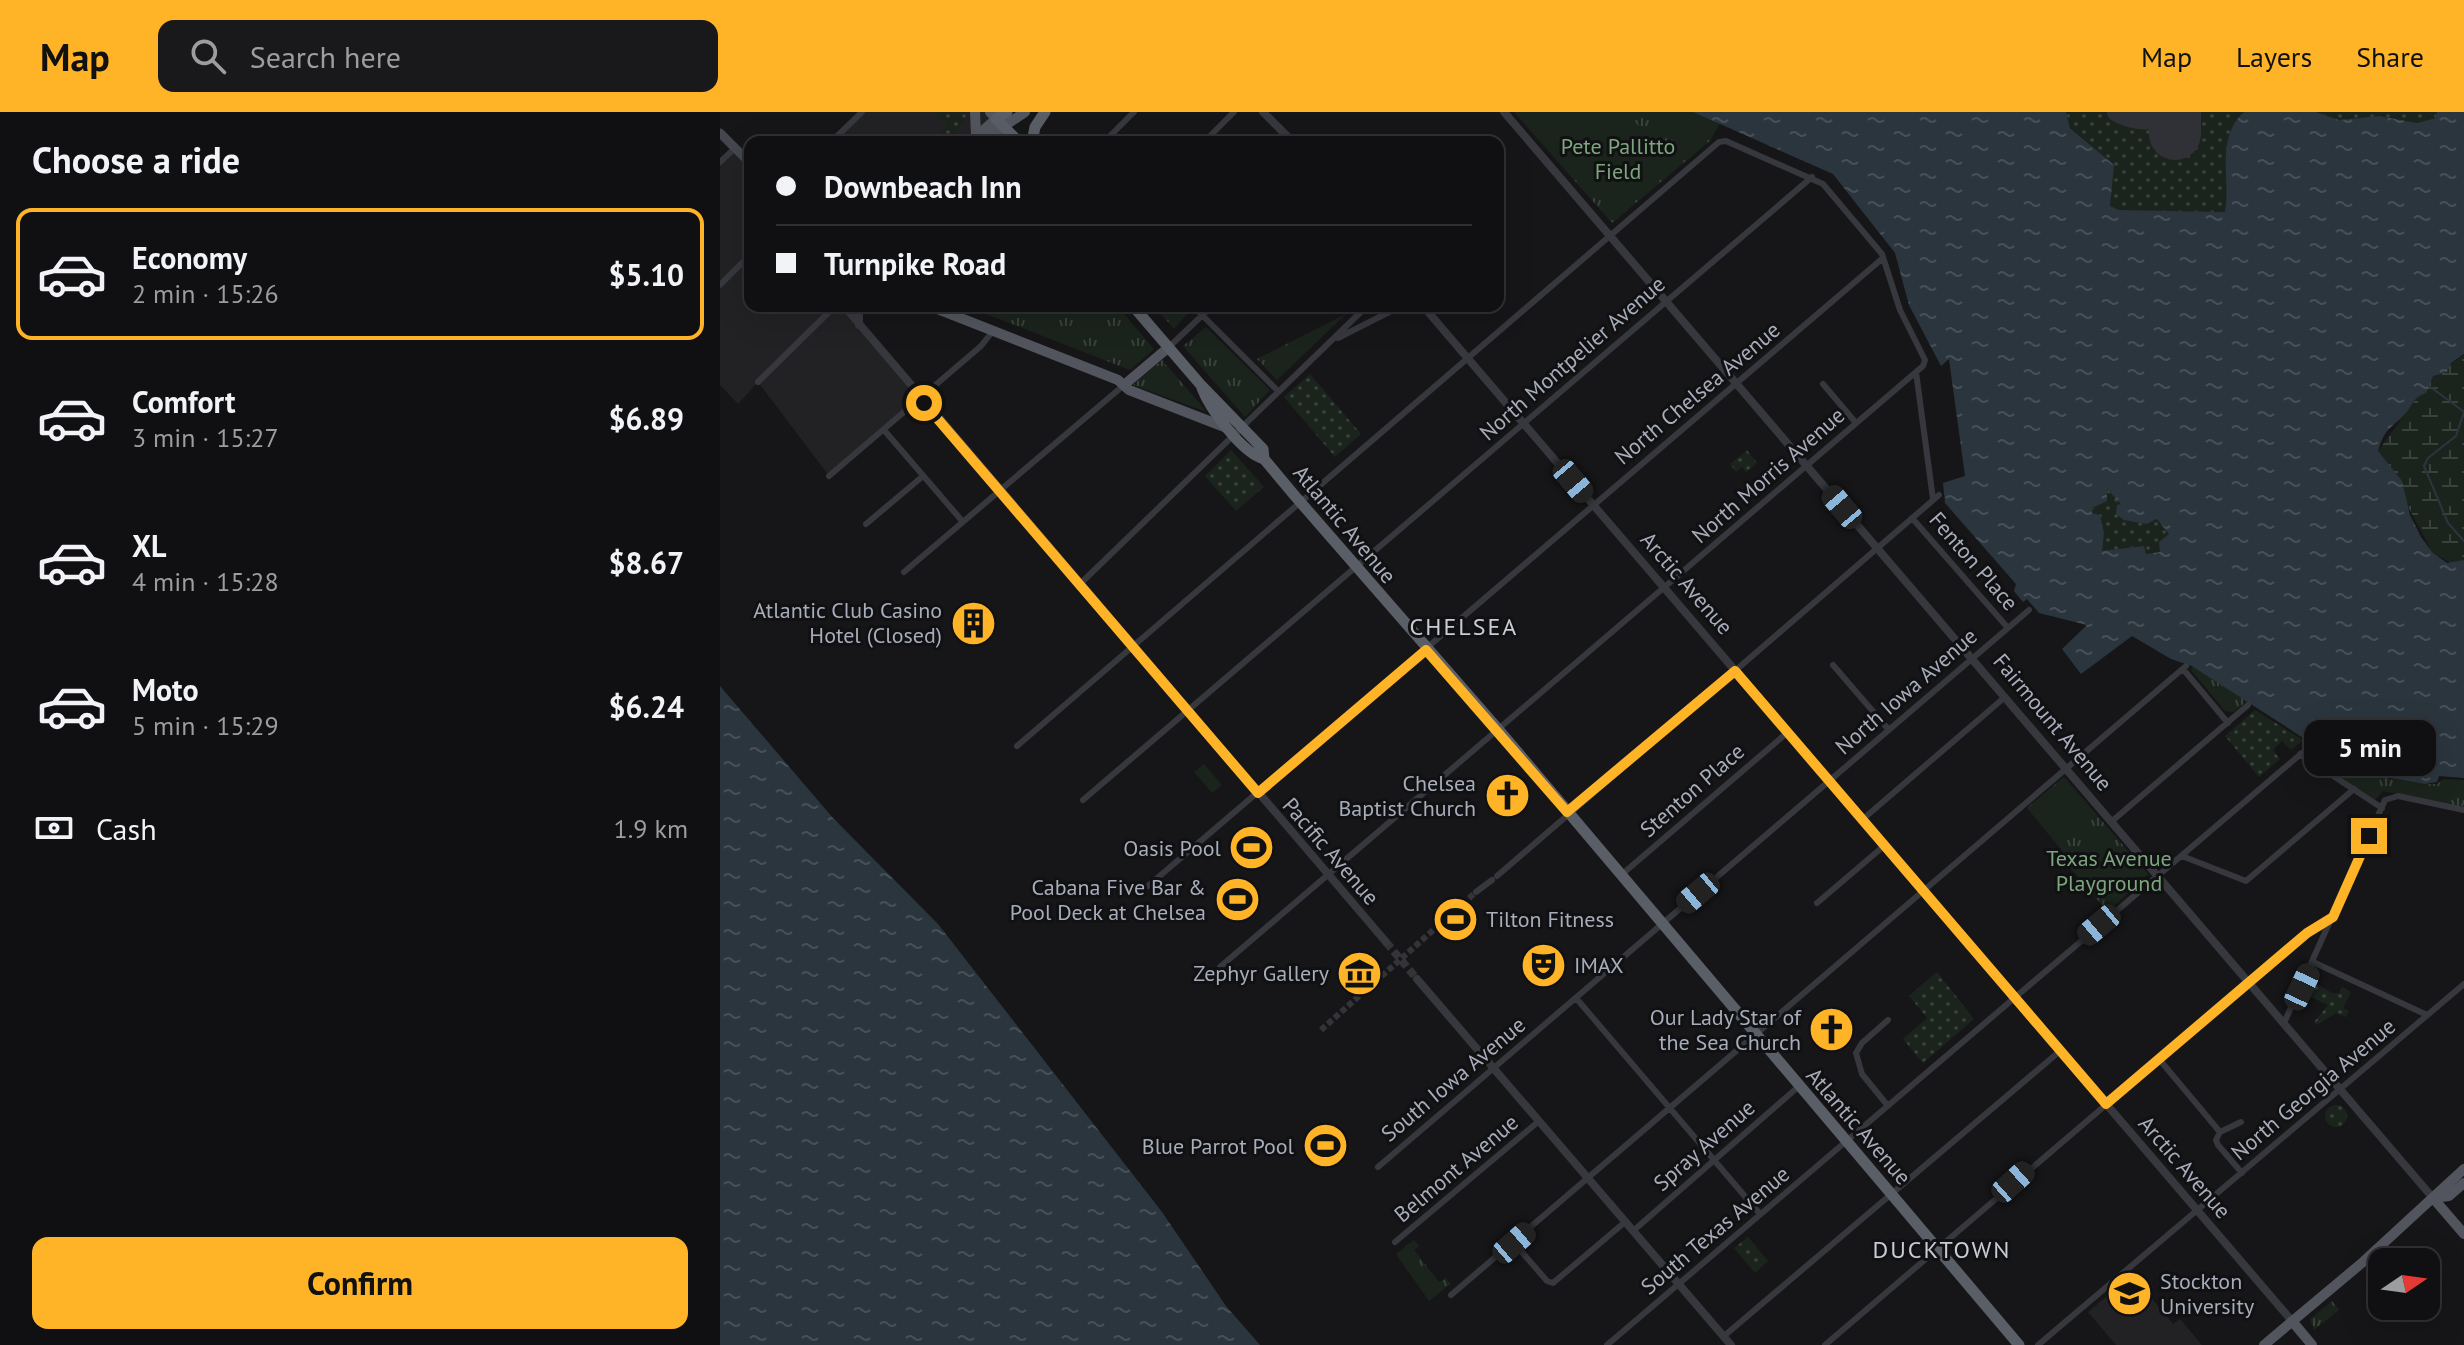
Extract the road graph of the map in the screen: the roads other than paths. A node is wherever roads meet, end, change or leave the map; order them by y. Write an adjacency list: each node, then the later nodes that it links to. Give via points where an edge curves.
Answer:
1 (862, 112): 12 (street)
2 (975, 112): 13 (main road)
3 (1007, 112): 10 (highway)
4 (1025, 112): 10 (main road)
5 (1045, 112): 16 (highway)
6 (1134, 112): 17 (street)
7 (1234, 112): 18 (street)
8 (1263, 112): 19 (street)
9 (1504, 112): 24 (street, Fairmount Avenue)
10 (996, 118): 14 (main road); 15 (highway)
11 (720, 133): 20 (main road)
12 (837, 136)
13 (976, 136)
14 (980, 136)
15 (1013, 136)
16 (1033, 136)
17 (1110, 136)
18 (1210, 136)
19 (1287, 136)
20 (735, 148): 21 (main road); 22 (street)
21 (744, 157)
22 (720, 162)
23 (1812, 177): 24 (street, via 1719,142); 25 (street); 28 (street, North Montpelier Avenue)
24 (1610, 236): 28 (street, Fairmount Avenue); 44 (street)
25 (1883, 258): 45 (street, via 1900,310 1925,360); 47 (street, North Chelsea Avenue)
26 (744, 261): 27 (street)
27 (720, 285)
28 (1666, 302): 47 (street, Fairmount Avenue); 52 (street, North Montpelier Avenue)
29 (829, 312): 46 (street)
30 (848, 312): 40 (street, Pacific Avenue)
31 (859, 312): 40 (street)
32 (945, 312): 41 (main road)
33 (1138, 312): 43 (highway, Atlantic Avenue)
34 (1199, 312): 39 (street)
35 (1207, 312): 39 (street)
36 (1361, 312): 42 (street)
37 (1389, 312): 42 (street)
38 (1428, 312): 44 (street, Arctic Avenue)
39 (1203, 316): 43 (street); 50 (street)
40 (859, 326): 51 (street, Pacific Avenue)
41 (993, 331): 49 (main road); 51 (street)
42 (1331, 341): 50 (street)
43 (1169, 347): 49 (main road); 55 (highway, Atlantic Avenue)
44 (1467, 358): 52 (street, Arctic Avenue); 61 (street)
45 (1916, 372): 53 (street, North Morris Avenue); 62 (street)
46 (758, 382)
47 (1736, 383): 56 (street, Fairmount Avenue); 63 (street, North Chelsea Avenue)
48 (1823, 384): 53 (street)
49 (1124, 385): 55 (main road); 59 (street)
50 (1278, 391): 55 (street)
51 (920, 398): 54 (street); 59 (street, Pacific Avenue)
52 (1524, 423): 63 (street, Arctic Avenue); 68 (street, North Montpelier Avenue)
53 (1856, 423): 56 (street, North Morris Avenue)
54 (884, 430): 57 (street); 58 (street)
55 (1237, 430): 61 (highway, Atlantic Avenue, via 1263,449 1264,459); 70 (street)
56 (1806, 465): 67 (street, Fairmount Avenue); 71 (street, North Morris Avenue)
57 (829, 476)
58 (923, 476): 65 (street); 66 (street)
59 (1000, 491): 65 (street); 70 (street, Pacific Avenue)
60 (1939, 495): 62 (street)
61 (1300, 501): 68 (highway, Atlantic Avenue); 74 (street)
62 (1932, 501): 64 (street)
63 (1593, 505): 71 (street, Arctic Avenue); 75 (street, North Chelsea Avenue)
64 (1912, 518): 67 (street); 73 (street, Fenton Place)
65 (963, 522): 69 (street)
66 (866, 524)
67 (1877, 548): 76 (street, Fairmount Avenue); 78 (street)
68 (1356, 567): 75 (highway, Atlantic Avenue); 81 (street, North Montpelier Avenue)
69 (904, 572)
70 (1080, 584): 74 (street, Pacific Avenue)
71 (1664, 587): 78 (street, Arctic Avenue); 83 (street, North Morris Avenue)
72 (2029, 610): 73 (street, North Iowa Avenue)
73 (2008, 628): 76 (street, North Iowa Avenue)
74 (1132, 645): 81 (street, Pacific Avenue); 86 (street)
75 (1426, 650): 83 (highway, Atlantic Avenue); 92 (street, North Chelsea Avenue)
76 (1972, 658): 79 (street, Fairmount Avenue); 84 (street, North Iowa Avenue)
77 (1833, 665): 84 (street)
78 (1735, 671): 85 (street, Arctic Avenue); 96 (street)
79 (2005, 697): 89 (street, Fairmount Avenue); 97 (street)
80 (2248, 705): 82 (street)
81 (1188, 711): 92 (street, Pacific Avenue); 93 (street, North Montpelier Avenue)
82 (2228, 723): 89 (street, via 2184,667); 98 (street)
83 (1498, 729): 96 (highway, Atlantic Avenue); 101 (street, North Morris Avenue)
84 (1889, 730): 90 (street, North Iowa Avenue)
85 (1788, 732): 90 (street, Arctic Avenue); 102 (street, Stenton Place)
86 (1017, 746)
87 (2309, 747): 88 (street, South Texas Avenue)
88 (2300, 754): 91 (street); 100 (street, South Texas Avenue)
89 (2065, 768): 98 (street, Fairmount Avenue); 105 (street)
90 (1830, 780): 97 (street, Arctic Avenue); 109 (street, North Iowa Avenue)
91 (2354, 789): 94 (street); 100 (street, via 2246,881)
92 (1258, 793): 101 (street, Pacific Avenue); 104 (street, North Chelsea Avenue)
93 (1083, 800)
94 (2382, 808): 95 (street, via 2390,796); 108 (street)
95 (2464, 810)
96 (1567, 812): 102 (highway, Atlantic Avenue); 106 (street)
97 (1863, 819): 99 (street, Arctic Avenue)
98 (2111, 822): 103 (street, Fairmount Avenue)
99 (1885, 845): 105 (street, Arctic Avenue); 107 (street)
100 (2182, 856): 103 (street, South Texas Avenue)
101 (1329, 876): 110 (street, Pacific Avenue); 112 (street, North Morris Avenue)
102 (1620, 876): 109 (highway, Atlantic Avenue)
103 (2158, 876): 114 (street, Fairmount Avenue); 116 (street, South Texas Avenue)
104 (1148, 886)
105 (1923, 890): 116 (street, Arctic Avenue); 121 (street)
106 (1476, 892)
107 (1817, 903)
108 (2333, 917): 111 (street); 114 (street)
109 (1661, 925): 117 (street, South Iowa Avenue); 121 (highway, Atlantic Avenue)
110 (1386, 942)
111 (2313, 962): 118 (street); 120 (street)
112 (1220, 967)
113 (1417, 979): 124 (street)
114 (2249, 983): 120 (street, Fairmount Avenue); 123 (street)
115 (2464, 984): 118 (street, North Georgia Avenue)
116 (2014, 997): 122 (street, Arctic Avenue); 128 (street, South Texas Avenue)
117 (1576, 998): 124 (street, South Iowa Avenue); 129 (street)
118 (2427, 1015): 126 (street, North Georgia Avenue)
119 (1888, 1020): 128 (street, via 1856,1053 1862,1074)
120 (2284, 1023): 126 (street, Fairmount Avenue)
121 (1755, 1036): 125 (highway, Atlantic Avenue); 129 (street)
122 (2060, 1051): 127 (street, Arctic Avenue); 140 (street)
123 (2159, 1059): 127 (street); 132 (street)
124 (1494, 1068): 130 (street); 135 (street, South Iowa Avenue)
125 (1798, 1087): 133 (highway, Atlantic Avenue); 134 (street, Spray Avenue)
126 (2340, 1089): 137 (street, North Georgia Avenue); 141 (street, Fairmount Avenue)
127 (2106, 1104): 142 (street, Arctic Avenue); 149 (street)
128 (1888, 1106): 133 (street, South Texas Avenue)
129 (1669, 1108): 134 (street); 138 (street)
130 (1539, 1121): 138 (street); 147 (street, Belmont Avenue)
131 (2241, 1122): 132 (street)
132 (2220, 1132): 137 (street, via 2218,1145)
133 (1846, 1142): 140 (highway, Atlantic Avenue); 143 (street, South Texas Avenue)
134 (1714, 1160): 143 (street); 145 (street, Spray Avenue)
135 (1378, 1167)
136 (2464, 1169): 141 (main road)
137 (2242, 1173): 142 (street, North Georgia Avenue)
138 (1588, 1177): 144 (street); 148 (street)
139 (2464, 1183): 141 (main road, via 2449,1196)
140 (1891, 1195): 149 (highway, Atlantic Avenue); 153 (street)
141 (2433, 1198): 146 (main road, Fairmount Avenue); 152 (main road)
142 (2197, 1211): 152 (street, Arctic Avenue); 157 (street, North Georgia Avenue)
143 (1760, 1214): 150 (street, South Texas Avenue)
144 (1625, 1222): 145 (street); 148 (street, via 1553,1283)
145 (1633, 1231): 150 (street)
146 (2464, 1234)
147 (1395, 1242)
148 (1514, 1243): 151 (street)
149 (1937, 1248): 155 (street); 156 (highway, Atlantic Avenue)
150 (1678, 1284): 153 (street); 154 (street, South Texas Avenue)
151 (1451, 1295)
152 (2292, 1321): 158 (main road); 159 (main road, Arctic Avenue)
153 (1728, 1342)
154 (1607, 1345)
155 (1825, 1345)
156 (2019, 1345)
157 (2038, 1345)
158 (2264, 1345)
159 (2312, 1345)

